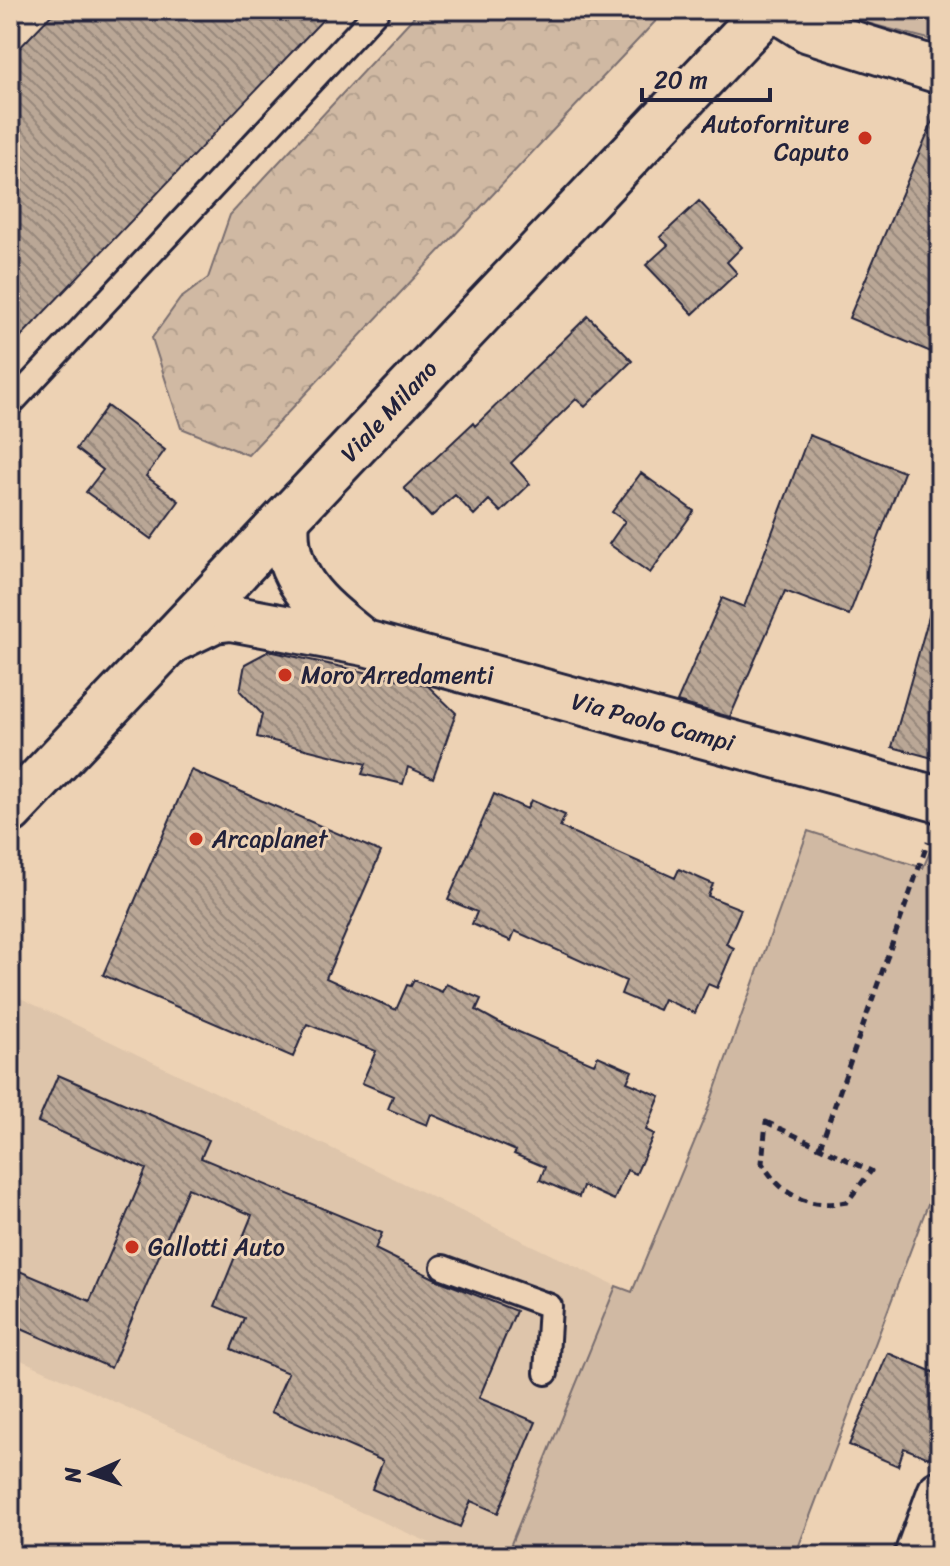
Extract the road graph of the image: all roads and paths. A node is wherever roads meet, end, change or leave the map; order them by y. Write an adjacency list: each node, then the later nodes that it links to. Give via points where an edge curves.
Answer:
1 (378, 10): 6 (lane)
2 (729, 10): 10 (main road, Viale Milano)
3 (767, 10): 7 (main road, Viale Milano)
4 (777, 10): 5 (main road, via 809,30)
5 (940, 71)
6 (10, 405)
7 (287, 519): 8 (main road, Viale Milano); 9 (main road, Via Paolo Campi, via 286,550 298,582)
8 (171, 641): 9 (main road, Via Paolo Campi, via 214,620 231,618); 11 (main road, Viale Milano)
9 (365, 643): 12 (main road, Via Paolo Campi)
10 (10, 773)
11 (10, 811)
12 (935, 819): 13 (path)
13 (820, 1147): 13 (path, via 766,1122 762,1163 788,1195 811,1204 847,1202 871,1171)
14 (443, 1267): 15 (lane, via 550,1306)
15 (546, 1373)
16 (940, 1493): 17 (main road)
17 (917, 1556)

